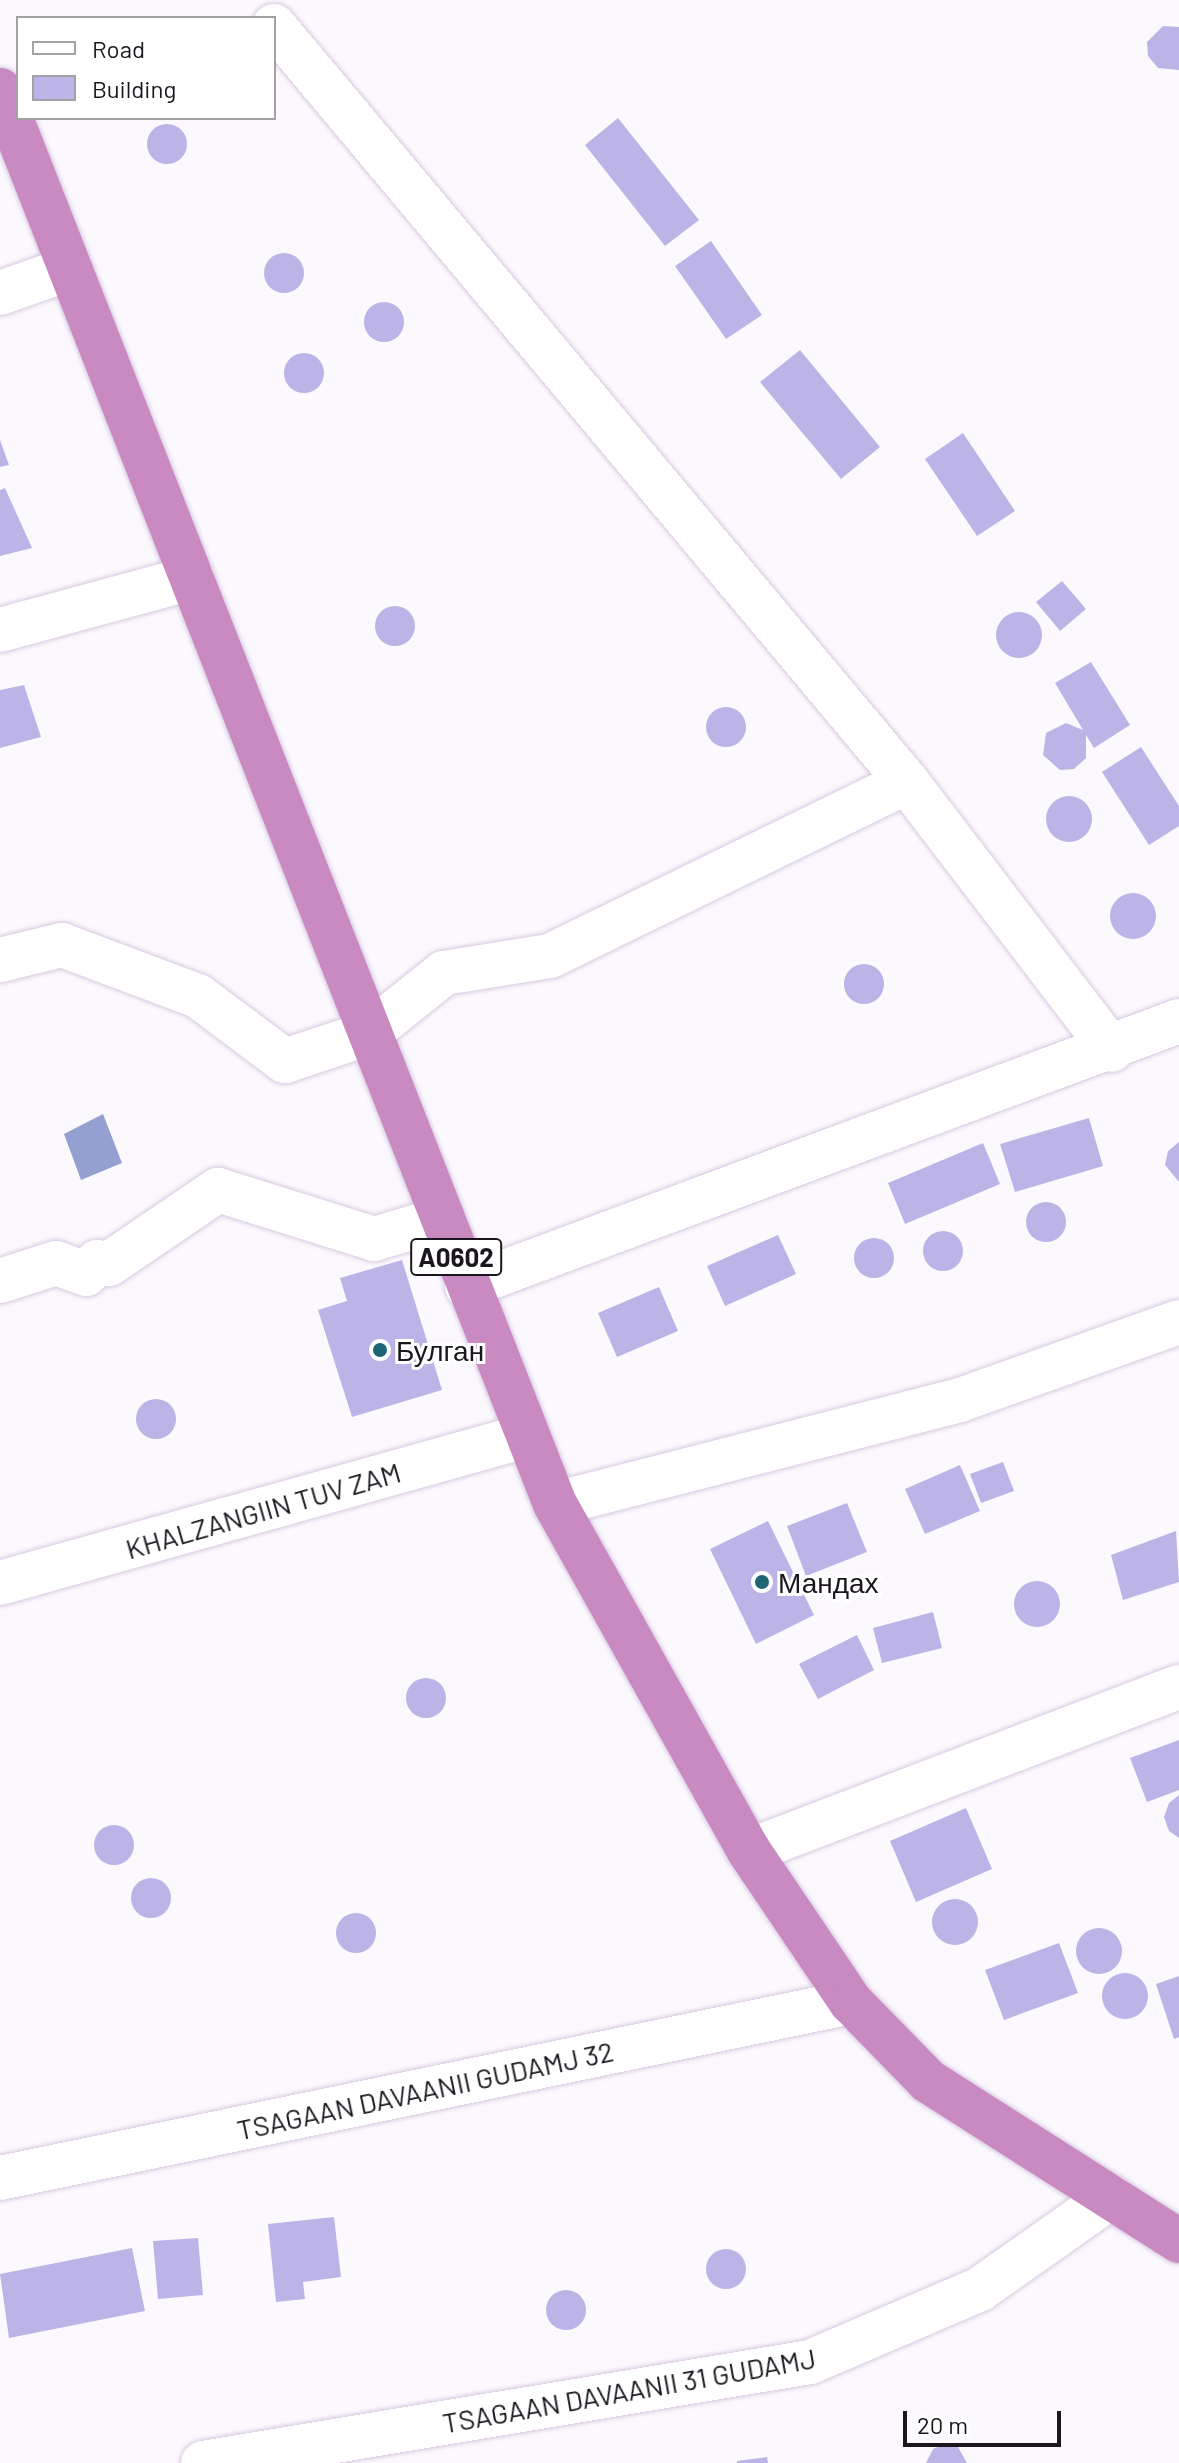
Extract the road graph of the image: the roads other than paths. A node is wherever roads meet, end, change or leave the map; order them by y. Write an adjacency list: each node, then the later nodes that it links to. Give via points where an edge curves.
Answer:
1 (252, 0): 2 (street)
2 (265, 16)
3 (276, 28): 9 (street)
4 (0, 90): 5 (highway, A0602)
5 (68, 269): 6 (street); 7 (highway, A0602)
6 (0, 293)
7 (192, 578): 8 (street); 12 (highway, A0602)
8 (0, 630)
9 (907, 782): 12 (street, via 550,956 444,973); 13 (street)
10 (0, 960): 12 (street, via 62,945 198,996 285,1061)
11 (1179, 1021): 13 (street)
12 (369, 1033): 14 (highway, A0602)
13 (1112, 1050): 16 (street)
14 (441, 1219): 15 (street, via 374,1239 218,1190 109,1264 97,1262 86,1274 56,1263); 16 (highway, A0602)
15 (0, 1281)
16 (467, 1286): 18 (highway, A0602)
17 (1179, 1322): 19 (street, via 960,1400)
18 (525, 1436): 19 (highway, A0602); 20 (street, KHALZANGIIN TUV ZAM)
19 (555, 1504): 22 (highway, A0602)
20 (0, 1583)
21 (1179, 1687): 22 (street)
22 (749, 1851): 23 (highway, A0602)
23 (851, 2002): 24 (street, TSAGAAN DAVAANII GUDAMJ 32); 25 (highway, A0602, via 928,2081)
24 (0, 2178)
25 (1111, 2197): 26 (highway, A0602); 27 (street, TSAGAAN DAVAANII 31 GUDAMJ, via 980,2289 810,2362)
26 (1179, 2241)
27 (203, 2463)

